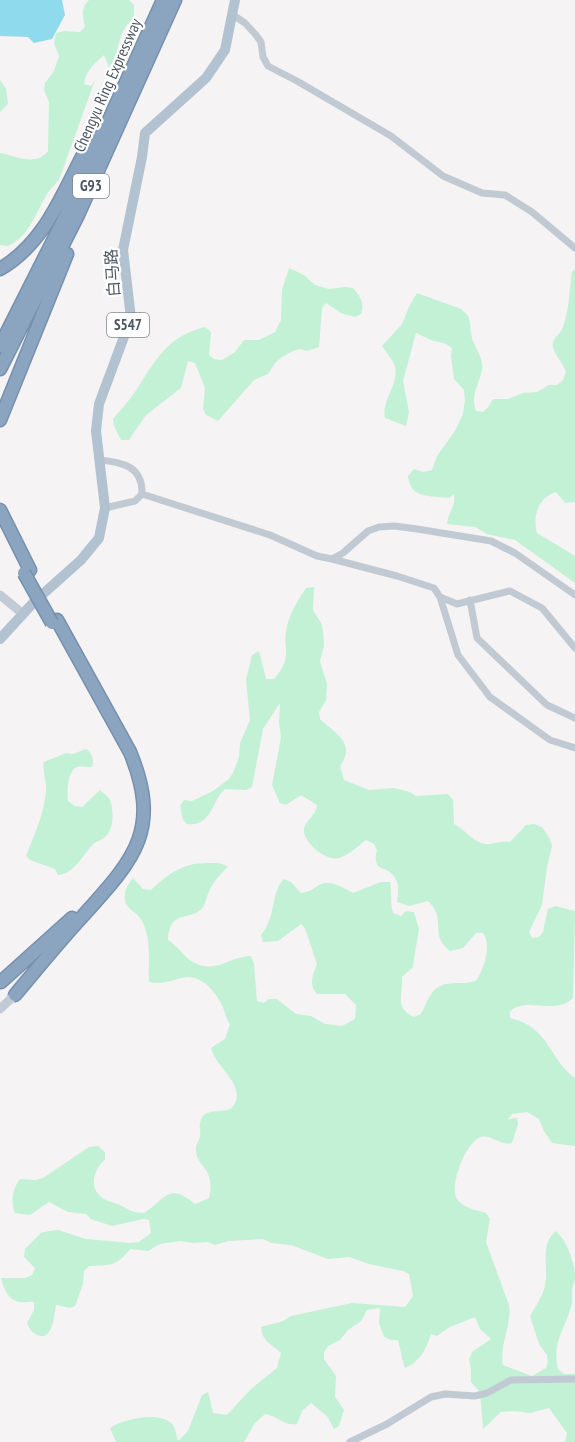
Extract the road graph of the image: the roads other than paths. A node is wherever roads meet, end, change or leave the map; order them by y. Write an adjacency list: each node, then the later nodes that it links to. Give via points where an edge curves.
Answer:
1 (163, 0): 5 (highway, Chengyu Ring Expressway / G93)
2 (175, 0): 6 (highway, Chengyu Ring Expressway / G93)
3 (235, 0): 4 (main road, 白马路 / S547)
4 (233, 15): 7 (street, via 256,34 268,66 384,132 443,176 482,193 505,195); 12 (main road, 白马路 / S547, via 225,50 206,78 145,133 123,250 131,318 99,404)
5 (122, 91): 8 (highway, via 82,155 41,233); 9 (highway, Chengyu Ring Expressway / G93, via 68,211)
6 (116, 131): 10 (highway, Chengyu Ring Expressway / G93); 11 (highway)
7 (575, 248)
8 (0, 269)
9 (0, 346)
10 (0, 369)
11 (0, 420)
12 (99, 460): 13 (street, via 129,465 142,484); 14 (main road, 白马路 / S547)
13 (142, 494): 14 (street, via 135,501); 17 (street)
14 (105, 508): 23 (main road, 白马路 / S547, via 99,538)
15 (0, 510): 18 (highway)
16 (0, 530): 18 (highway)
17 (332, 559): 20 (street, via 379,527 417,529 491,542 515,553); 21 (street, via 434,588)
18 (27, 572): 24 (highway, bridge)
19 (0, 595): 23 (street)
20 (575, 596)
21 (440, 597): 22 (street, via 457,604); 28 (street, via 458,655 490,697 550,740)
22 (470, 600): 26 (street, via 510,591 542,608); 27 (street, via 477,638 547,705)
23 (23, 614): 25 (main road, 白马路 / S547)
24 (54, 622): 29 (highway, via 124,754 133,776 137,819 132,841 104,883); 30 (highway, via 130,752 144,798 144,820 139,842 124,869)
25 (0, 639)
26 (575, 648)
27 (575, 718)
28 (575, 748)
29 (1, 983)
30 (15, 995): 31 (street)
31 (0, 1009)
32 (575, 1379): 33 (street, via 511,1380 475,1396 438,1395)
33 (350, 1442)

